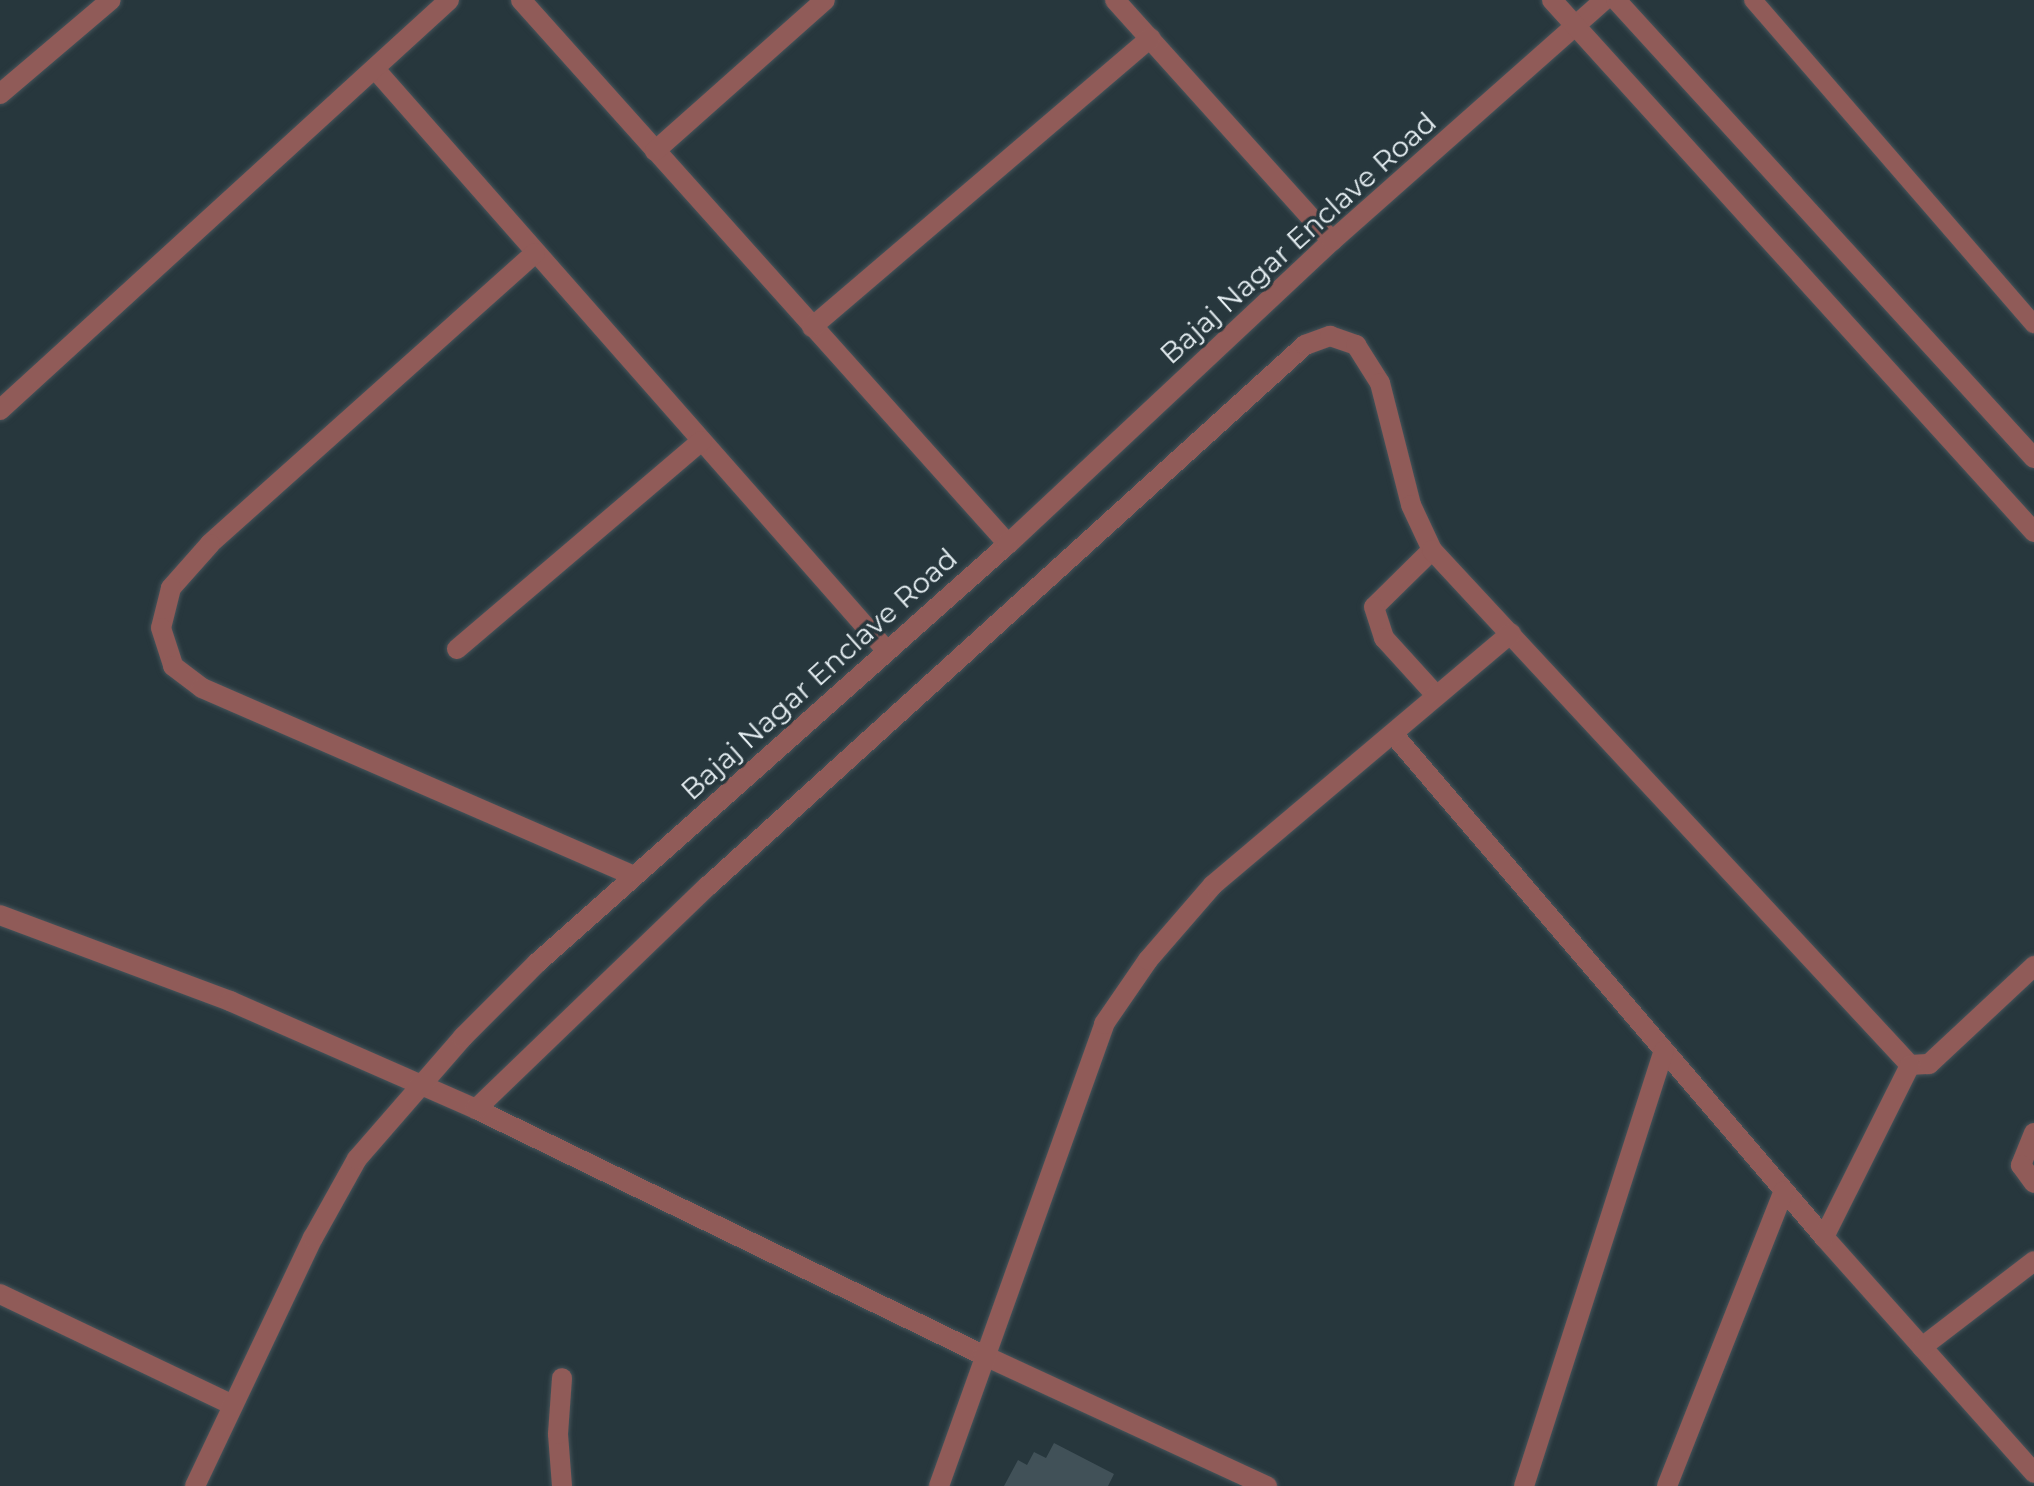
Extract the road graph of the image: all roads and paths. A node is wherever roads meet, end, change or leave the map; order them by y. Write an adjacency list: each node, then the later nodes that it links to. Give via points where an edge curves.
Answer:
1 (111, 0): 13 (street)
2 (449, 0): 12 (street)
3 (521, 0): 14 (street)
4 (825, 0): 14 (street)
5 (1115, 0): 11 (street)
6 (1552, 0): 10 (street)
7 (1604, 0): 10 (street, Bajaj Nagar Enclave Road)
8 (1616, 0): 21 (street)
9 (1753, 0): 17 (lane)
10 (1575, 26): 15 (street, Bajaj Nagar Enclave Road); 22 (street)
11 (1150, 38): 15 (street); 18 (street)
12 (375, 69): 16 (street); 19 (street)
13 (0, 94)
14 (655, 151): 18 (street)
15 (1332, 241): 23 (street, Bajaj Nagar Enclave Road)
16 (535, 253): 20 (street); 30 (street, via 210,544 171,588 162,606 161,628 173,666 202,688)
17 (2034, 324)
18 (812, 327): 23 (street)
19 (0, 410)
20 (701, 441): 26 (street); 27 (street)
21 (2034, 458)
22 (2034, 532)
23 (1008, 544): 27 (street, Bajaj Nagar Enclave Road)
24 (1432, 550): 25 (street); 28 (street, via 1374,607 1384,638); 36 (street, via 1411,505 1380,383 1356,345 1330,336 1305,345 708,886)
25 (1511, 633): 28 (street); 34 (street)
26 (457, 649)
27 (887, 651): 30 (street, Bajaj Nagar Enclave Road)
28 (1435, 694): 29 (street)
29 (1394, 735): 33 (street); 44 (street, via 1213,885 1148,960 1104,1024)
30 (634, 876): 35 (street, Bajaj Nagar Enclave Road, via 537,963)
31 (0, 915): 35 (street, via 230,1001)
32 (2032, 973): 34 (street, via 1929,1064)
33 (1664, 1051): 39 (street); 52 (street)
34 (1910, 1065): 40 (street)
35 (418, 1084): 36 (street); 46 (street, Bajaj Nagar Enclave Road, via 357,1159)
36 (476, 1109): 44 (street)
37 (2034, 1133): 38 (street, via 2021,1165)
38 (2034, 1183)
39 (1784, 1191): 40 (street); 53 (street)
40 (1824, 1237): 43 (street)
41 (2034, 1261): 43 (street)
42 (0, 1294): 46 (street)
43 (1922, 1347): 47 (street)
44 (983, 1355): 50 (street); 51 (street)
45 (562, 1378): 49 (street)
46 (233, 1405): 48 (street, Bajaj Nagar Enclave Road)
47 (2034, 1473)
48 (195, 1486)
49 (562, 1486)
50 (939, 1486)
51 (1267, 1486)
52 (1524, 1486)
53 (1667, 1486)

